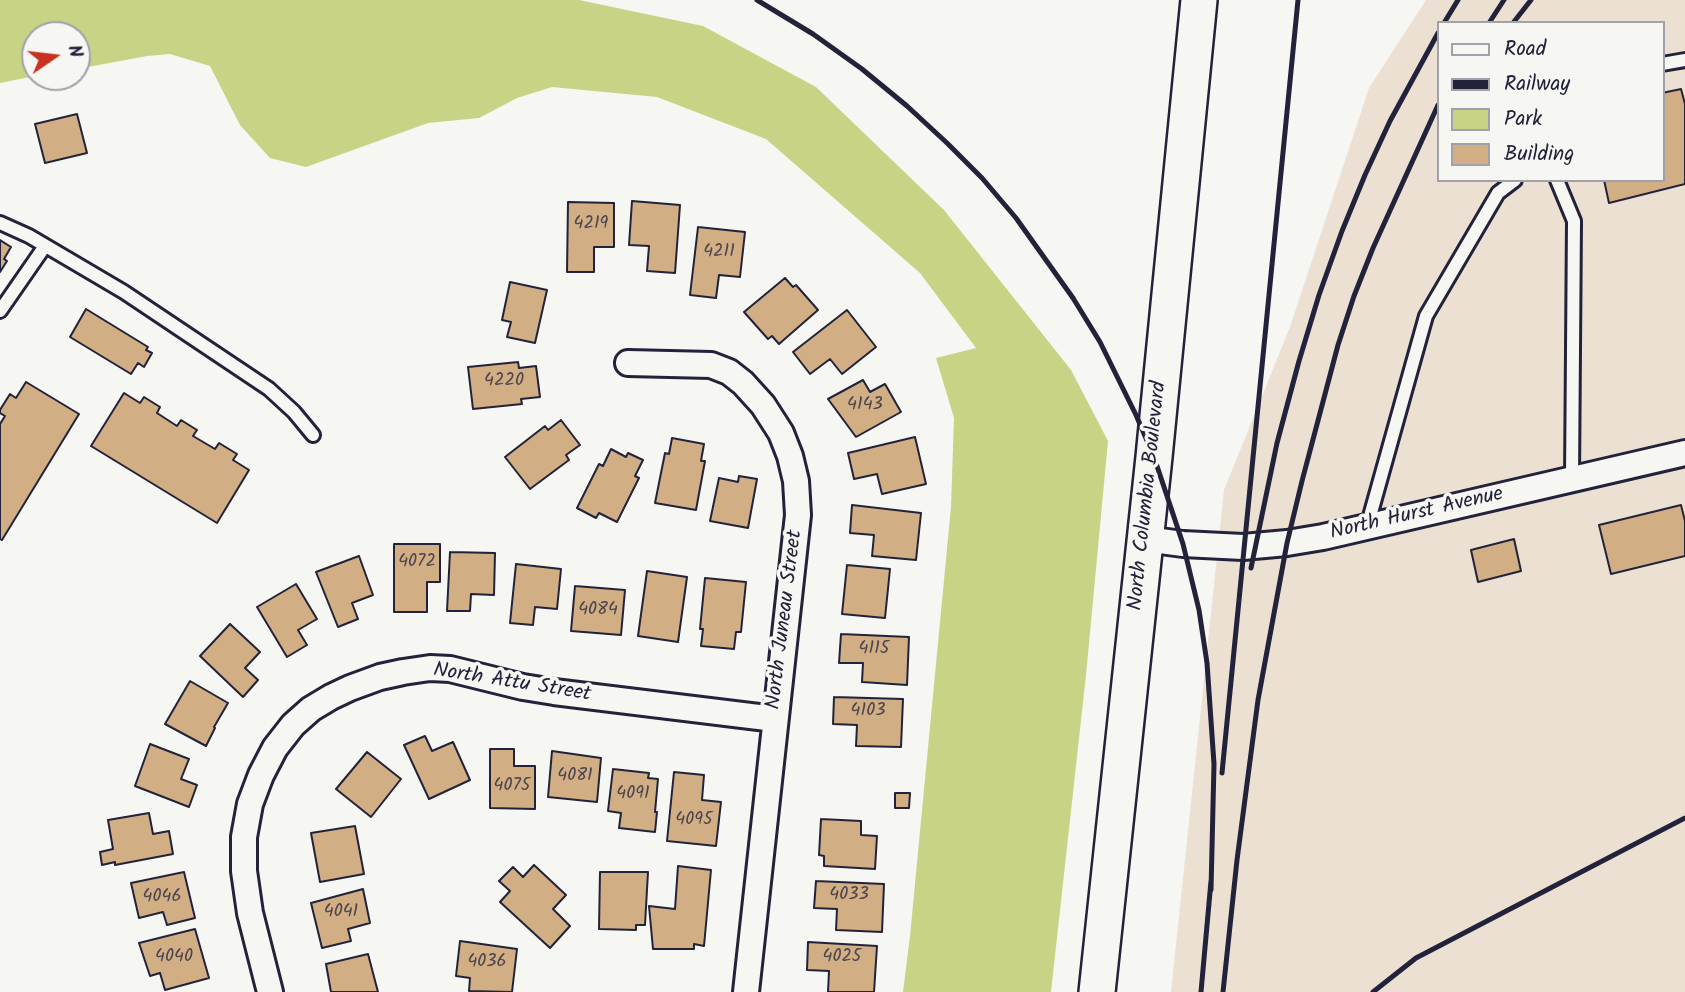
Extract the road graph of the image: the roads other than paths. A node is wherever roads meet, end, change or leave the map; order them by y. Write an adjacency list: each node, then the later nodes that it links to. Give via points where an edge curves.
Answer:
1 (1199, 0): 14 (main road, North Columbia Boulevard)
2 (1685, 60): 3 (lane)
3 (1664, 64)
4 (1512, 182): 13 (lane, via 1498,193 1426,316)
5 (1558, 182): 12 (lane, via 1574,221)
6 (0, 223): 7 (lane)
7 (45, 246): 8 (lane); 10 (lane, via 124,292 269,389)
8 (0, 311)
9 (628, 363): 15 (street, North Juneau Street, via 711,365 729,372 763,405 781,433 796,481 798,515)
10 (313, 435)
11 (1685, 453): 12 (street, North Hurst Avenue)
12 (1572, 479): 13 (street, North Hurst Avenue)
13 (1367, 527): 14 (street, North Hurst Avenue, via 1254,547)
14 (1144, 539): 18 (main road, North Columbia Boulevard)
15 (775, 719): 16 (street, North Attu Street, via 554,692 430,668 380,677 331,697 293,725 275,748 250,804 244,871); 17 (street, North Juneau Street)
16 (270, 992)
17 (746, 992)
18 (1097, 992)

